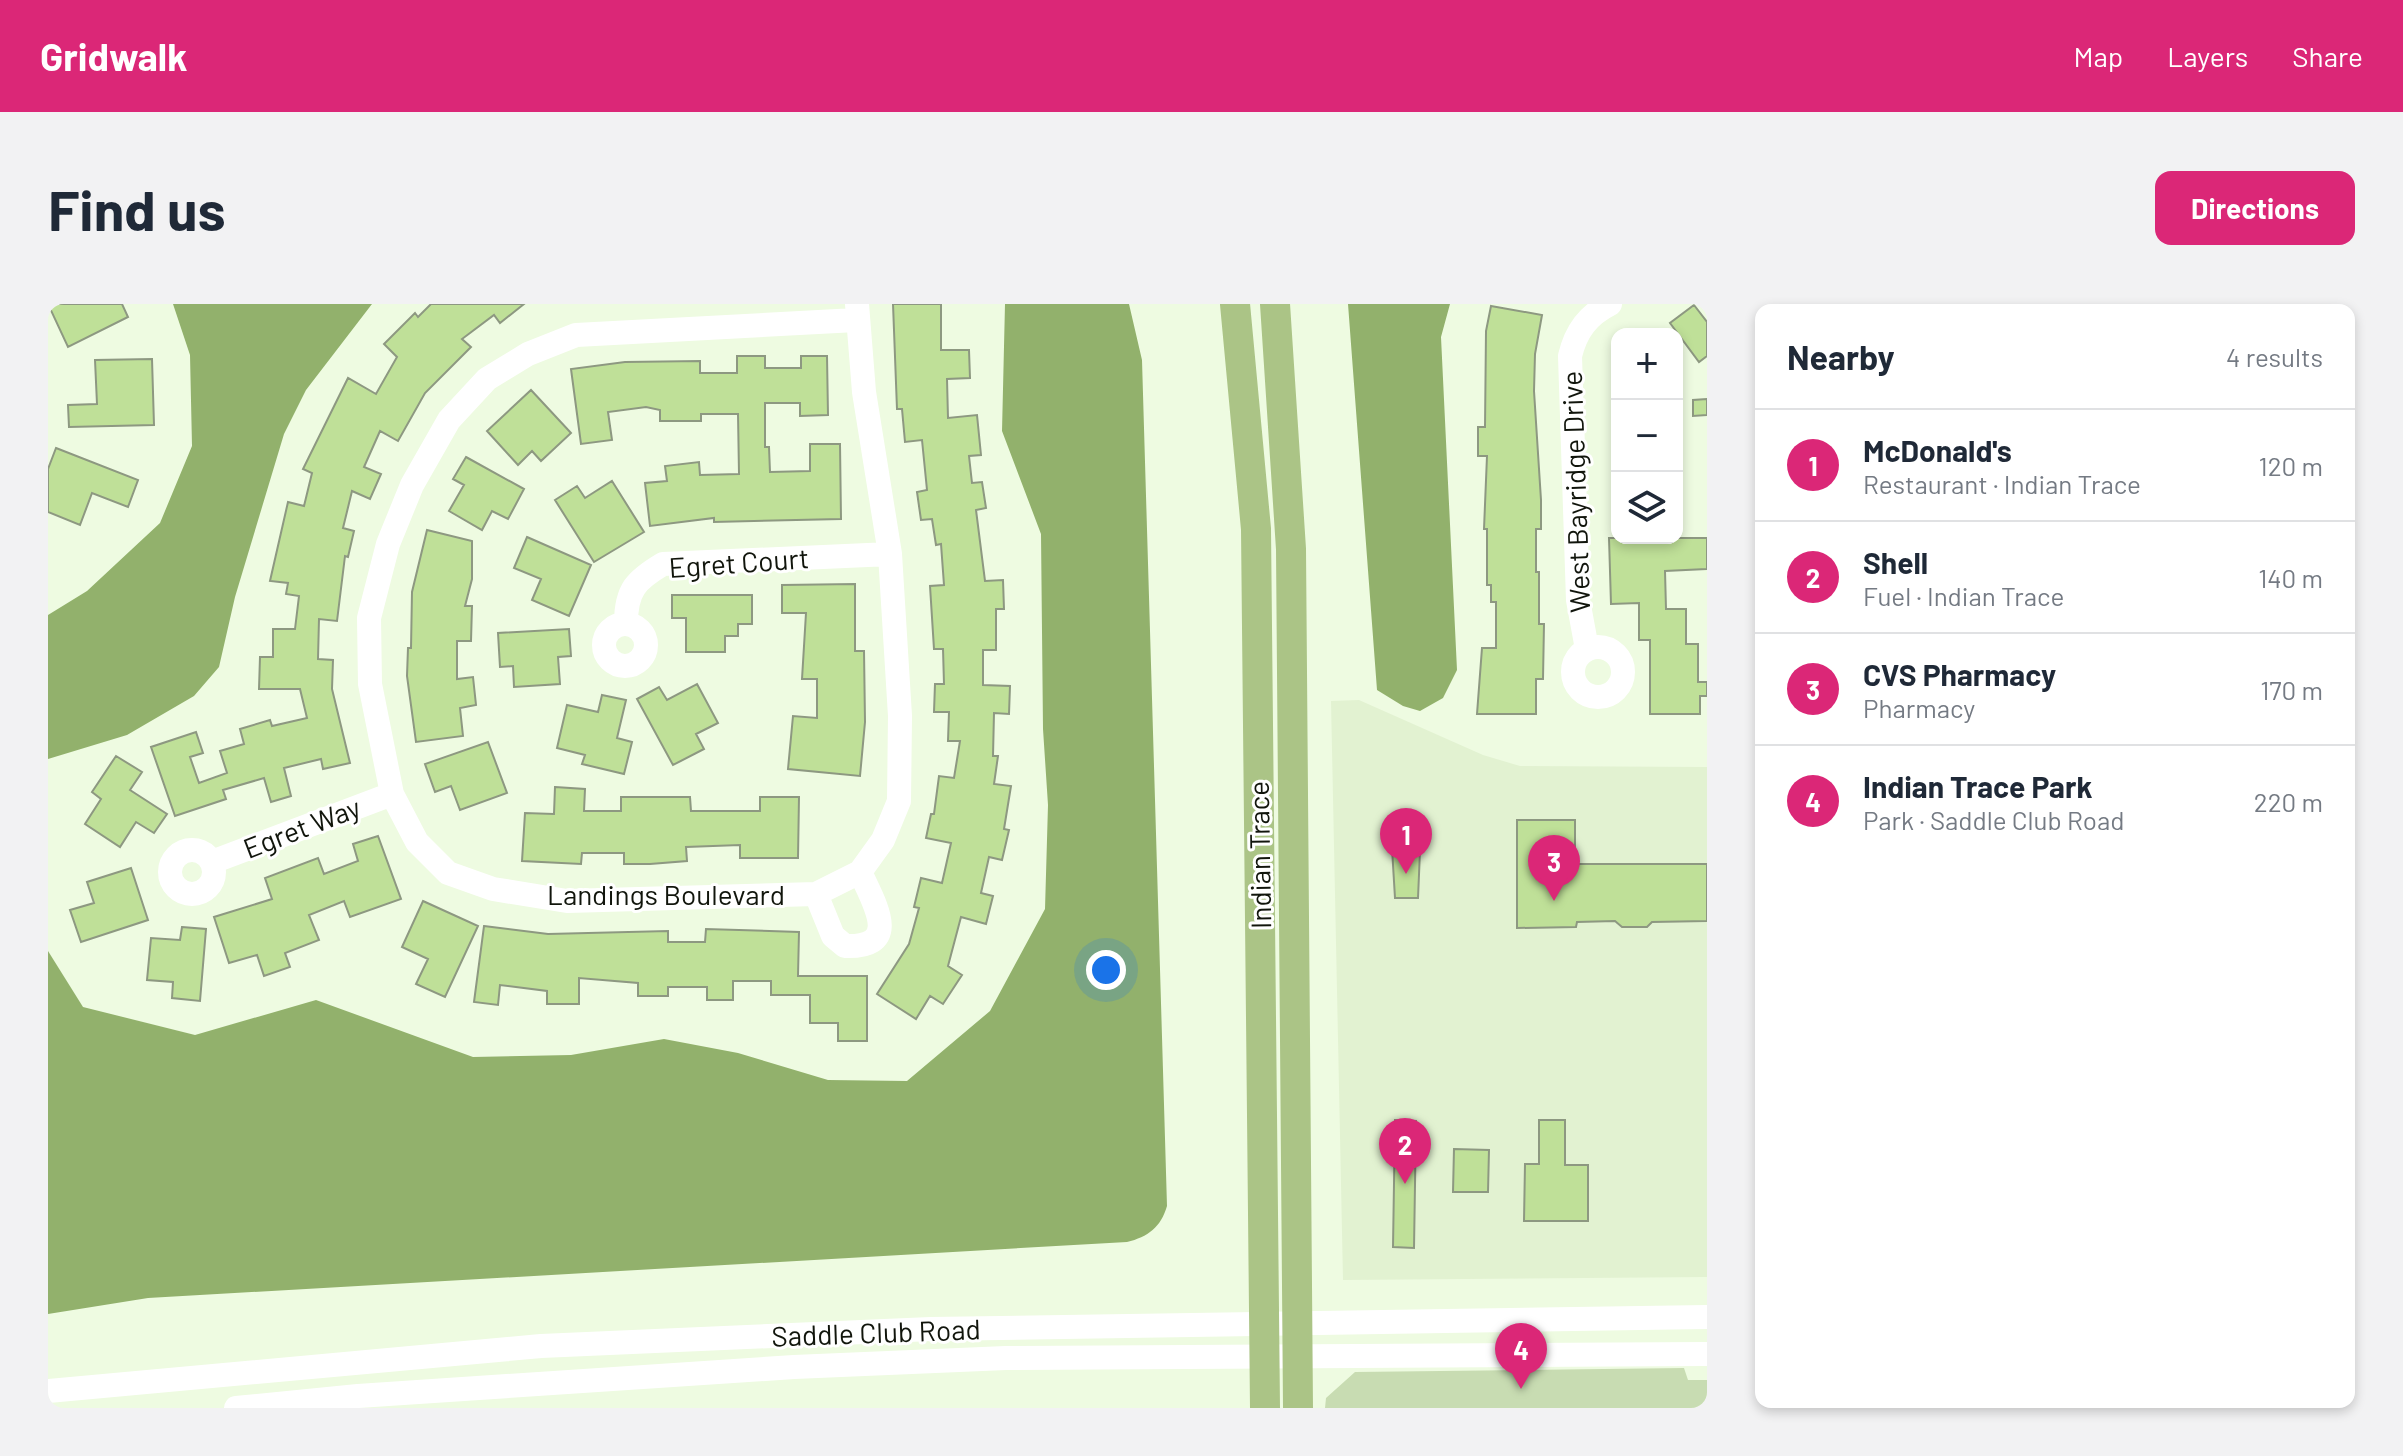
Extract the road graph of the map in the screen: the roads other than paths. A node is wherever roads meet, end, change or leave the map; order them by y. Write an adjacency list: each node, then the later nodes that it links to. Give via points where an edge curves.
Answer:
1 (1235, 304): 13 (main road, Indian Trace, via 1256,529)
2 (1275, 304): 14 (main road, Indian Trace, via 1291,549)
3 (1610, 304): 7 (street, West Bayridge Drive, via 1592,313 1570,356 1578,600)
4 (856, 312): 5 (street, Landings Boulevard); 8 (street, Landings Boulevard, via 576,335 528,354 487,379 449,420 412,485 388,544 369,618 370,684)
5 (890, 554): 6 (street, Egret Court, via 663,564 636,580 626,602); 10 (street, Landings Boulevard, via 900,716 899,801 883,840)
6 (626, 623)
7 (1587, 649)
8 (392, 794): 9 (street, Egret Way); 11 (street, Landings Boulevard, via 417,842 448,873 493,889 567,901)
9 (212, 862)
10 (860, 872): 11 (street, Landings Boulevard); 11 (street, via 880,914 873,942 845,946 833,936)
11 (816, 894)
12 (1707, 1317): 14 (street, Saddle Club Road)
13 (1264, 1322): 14 (street, Saddle Club Road); 16 (main road, Indian Trace); 18 (street, Saddle Club Road, via 931,1329 541,1346)
14 (1298, 1322): 17 (main road, Indian Trace)
15 (1707, 1354): 17 (street, Saddle Club Road)
16 (1265, 1359): 17 (street, Saddle Club Road); 19 (street, Saddle Club Road, via 1006,1358 794,1367); 20 (main road, Indian Trace)
17 (1298, 1359): 21 (main road, Indian Trace)
18 (48, 1391)
19 (236, 1408)
20 (1265, 1408)
21 (1298, 1408)

